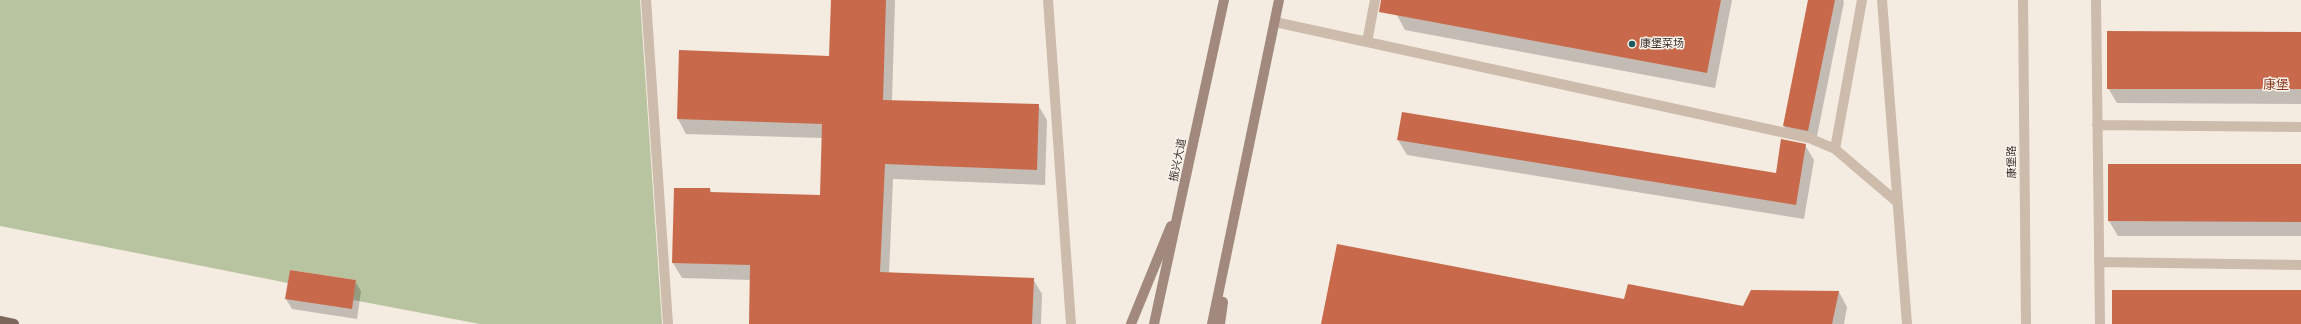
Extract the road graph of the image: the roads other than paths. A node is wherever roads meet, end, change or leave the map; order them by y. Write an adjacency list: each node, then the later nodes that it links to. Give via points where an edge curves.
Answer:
1 (646, 0): 22 (street)
2 (1048, 0): 23 (street)
3 (1224, 0): 15 (main road, 振兴大道)
4 (1279, 0): 10 (main road)
5 (1375, 0): 11 (street)
6 (1862, 0): 14 (street)
7 (1882, 0): 16 (street)
8 (2023, 0): 29 (street, 康堡路)
9 (2096, 0): 12 (street)
10 (1274, 22): 11 (street); 17 (main road)
11 (1367, 42): 14 (street, via 1809,138)
12 (2098, 125): 13 (street); 18 (street)
13 (2301, 127)
14 (1835, 149): 16 (street)
15 (1182, 198): 24 (main road); 25 (main road, 振兴大道)
16 (1897, 202): 28 (street)
17 (1234, 222): 26 (main road); 27 (main road)
18 (2099, 262): 19 (street); 30 (street)
19 (2301, 265)
20 (0, 321): 21 (main road)
21 (14, 324)
22 (668, 324)
23 (1071, 324)
24 (1131, 324)
25 (1154, 324)
26 (1212, 324)
27 (1220, 324)
28 (1907, 324)
29 (2026, 324)
30 (2100, 324)

